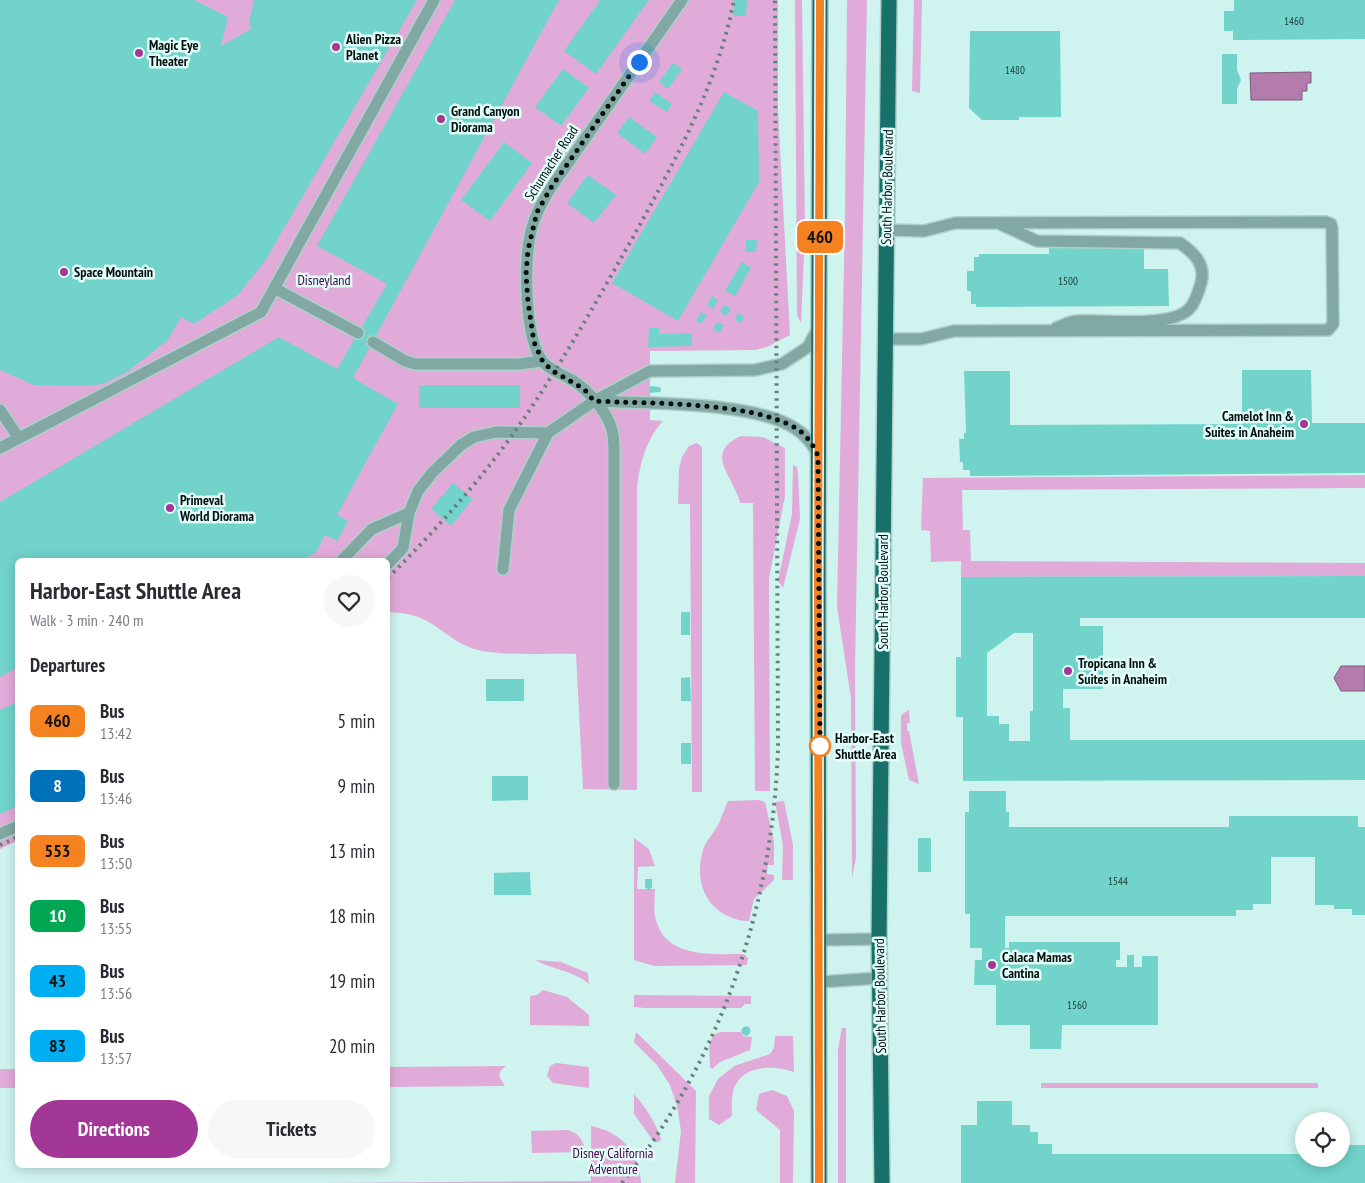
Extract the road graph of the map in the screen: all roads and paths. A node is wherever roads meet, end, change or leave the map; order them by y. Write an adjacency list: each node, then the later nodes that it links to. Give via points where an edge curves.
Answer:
1 (434, 0): 7 (lane)
2 (682, 0): 13 (lane, Schumacher Road, via 537,212 530,231 526,274 534,342)
3 (820, 0): 8 (main road)
4 (889, 0): 6 (main road, South Harbor Boulevard)
5 (996, 222): 6 (lane, via 955,222 924,231); 9 (lane, via 1037,241 1180,243 1195,253 1201,265 1202,281 1190,309 1173,318 1075,321); 9 (lane, via 1262,221 1331,224 1333,324 1328,330)
6 (887, 230): 11 (main road, South Harbor Boulevard)
7 (274, 288): 10 (lane); 17 (lane, via 261,312)
8 (820, 324): 14 (lane, via 808,346 782,364 755,370 650,371); 19 (main road)
9 (1047, 331): 11 (lane, via 954,331 921,339)
10 (358, 334)
11 (885, 339): 27 (main road, South Harbor Boulevard)
12 (373, 342): 13 (lane, via 415,364 519,364)
13 (542, 360): 14 (lane, via 551,370 584,389)
14 (594, 401): 16 (lane); 19 (lane, via 755,414 795,428 812,444); 24 (lane, via 612,429 614,453)
15 (0, 410): 17 (lane)
16 (548, 432): 20 (lane, via 496,432 474,437 432,473 418,492); 23 (lane, via 509,510)
17 (18, 437): 18 (lane)
18 (0, 448)
19 (818, 456): 28 (main road)
20 (409, 513): 21 (lane, via 372,530); 22 (lane, via 403,548)
21 (344, 558)
22 (390, 562)
23 (503, 569)
24 (614, 784)
25 (15, 827): 26 (lane)
26 (0, 834)
27 (879, 939): 28 (lane); 29 (main road, South Harbor Boulevard)
28 (819, 940): 30 (main road)
29 (880, 978): 30 (lane); 32 (main road, South Harbor Boulevard)
30 (819, 982): 31 (main road)
31 (819, 1183)
32 (882, 1183)

